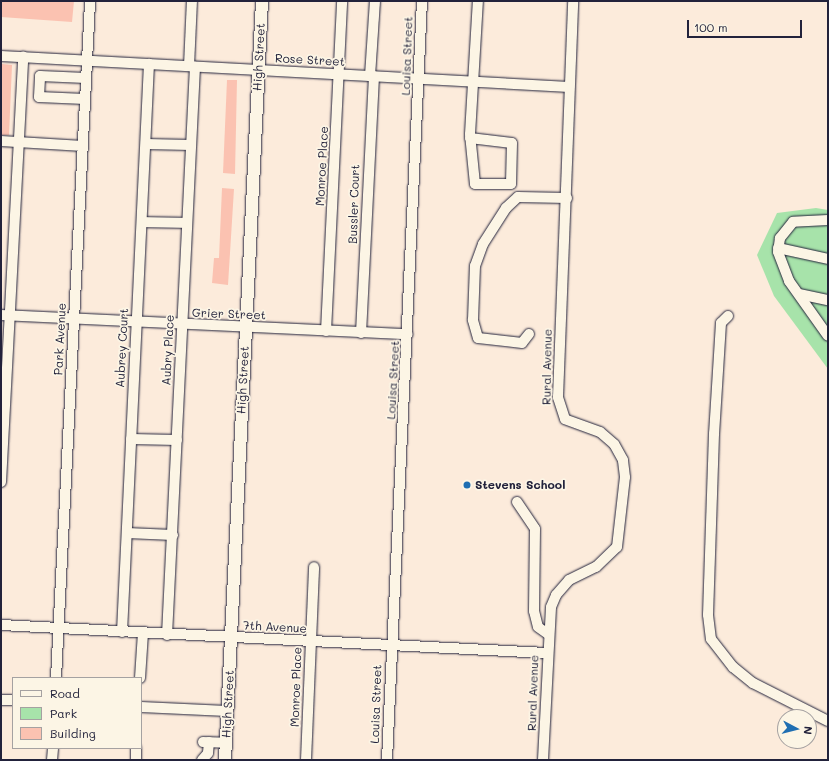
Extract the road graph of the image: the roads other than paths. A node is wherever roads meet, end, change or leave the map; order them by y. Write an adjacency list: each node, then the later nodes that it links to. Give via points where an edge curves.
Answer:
1 (90, 1): 13 (street, Park Avenue)
2 (192, 1): 15 (street, Aubry Place)
3 (262, 1): 16 (main road, High Street)
4 (342, 1): 17 (street, Monroe Place)
5 (375, 1): 19 (street, Bussler Court)
6 (422, 1): 22 (street, Louisa Street)
7 (478, 1): 23 (street)
8 (573, 1): 24 (street, Rural Avenue)
9 (1, 56): 10 (street, Rose Street)
10 (23, 58): 11 (street, Rose Street); 25 (street)
11 (51, 59): 12 (street, Rose Street); 18 (street)
12 (70, 60): 13 (street, Rose Street); 20 (street)
13 (88, 61): 14 (street, Rose Street); 21 (street, Park Avenue)
14 (149, 64): 15 (street, Rose Street); 31 (street, Aubrey Court)
15 (192, 66): 16 (street, Rose Street); 33 (street, Aubry Place)
16 (258, 70): 17 (street, Rose Street); 47 (main road, High Street)
17 (339, 74): 19 (street, Rose Street); 48 (street, Monroe Place)
18 (50, 76): 20 (street); 26 (street, via 40,76)
19 (372, 76): 22 (street, Rose Street); 49 (street, Bussler Court)
20 (70, 77): 21 (street)
21 (86, 78): 27 (street, Park Avenue)
22 (420, 78): 23 (street, Rose Street); 50 (street, Louisa Street)
23 (473, 82): 24 (street, Rose Street); 28 (street)
24 (569, 87): 34 (street, Rural Avenue)
25 (20, 97): 26 (street); 30 (street)
26 (39, 97): 27 (street)
27 (86, 99): 32 (street, Park Avenue)
28 (470, 138): 28 (street, via 475,184 511,184 512,143)
29 (1, 141): 30 (street)
30 (18, 142): 32 (street); 42 (street)
31 (146, 144): 33 (street); 36 (street, Aubrey Court)
32 (83, 146): 44 (street, Park Avenue)
33 (190, 146): 37 (street, Aubry Place)
34 (567, 198): 51 (street, via 518,197 506,208 483,244 475,266 473,320 478,338 522,343); 65 (street, Rural Avenue, via 559,410 570,423 600,432 614,444 624,465 624,500 617,547 602,562 569,580 556,595)
35 (828, 220): 38 (street, via 793,222 780,238)
36 (143, 222): 37 (street); 45 (street, Aubrey Court)
37 (187, 223): 46 (street, Aubry Place)
38 (778, 248): 39 (street); 40 (street, via 781,267)
39 (828, 259)
40 (799, 294): 41 (street); 52 (street)
41 (828, 300)
42 (5, 316): 44 (street, Grier Street); 53 (street)
43 (728, 316): 77 (street, via 720,330 708,594 712,639 729,662 762,688)
44 (74, 318): 45 (street, Grier Street); 62 (street, Park Avenue)
45 (136, 322): 46 (street, Grier Street); 54 (street, Aubrey Court)
46 (183, 325): 47 (street, Grier Street); 55 (street, Aubry Place)
47 (246, 328): 48 (street, Grier Street); 67 (main road, High Street)
48 (326, 331): 49 (street, Grier Street)
49 (361, 333): 50 (street, Grier Street)
50 (408, 334): 69 (street, Louisa Street)
51 (529, 334)
52 (828, 336)
53 (3, 401): 56 (street)
54 (134, 439): 55 (street); 58 (street, Aubrey Court)
55 (177, 440): 59 (street, Aubry Place)
56 (1, 482)
57 (517, 502): 65 (street, via 535,529 534,612 538,627)
58 (127, 533): 59 (street); 63 (street, Aubrey Court)
59 (173, 535): 66 (street, Aubry Place)
60 (314, 567): 68 (street, Monroe Place)
61 (1, 625): 62 (street, 7th Avenue)
62 (58, 629): 63 (street, 7th Avenue); 71 (street, Park Avenue)
63 (122, 632): 64 (street, 7th Avenue)
64 (143, 633): 66 (street, 7th Avenue); 72 (street)
65 (548, 634): 70 (street, Rural Avenue)
66 (167, 635): 67 (street, 7th Avenue)
67 (232, 638): 68 (street, 7th Avenue); 76 (main road, High Street)
68 (311, 642): 69 (street, 7th Avenue); 85 (street, Monroe Place)
69 (392, 645): 70 (street, 7th Avenue); 86 (street, Louisa Street)
70 (548, 653): 87 (street, Rural Avenue)
71 (56, 677)
72 (140, 677)
73 (1, 700): 74 (street)
74 (12, 700)
75 (142, 707): 76 (street)
76 (227, 711): 78 (main road, High Street)
77 (828, 720)
78 (226, 743): 81 (street); 84 (main road, High Street)
79 (53, 749): 82 (street)
80 (136, 749): 83 (street)
81 (207, 751)
82 (52, 760)
83 (136, 760)
84 (225, 760)
85 (306, 760)
86 (387, 760)
87 (543, 760)

